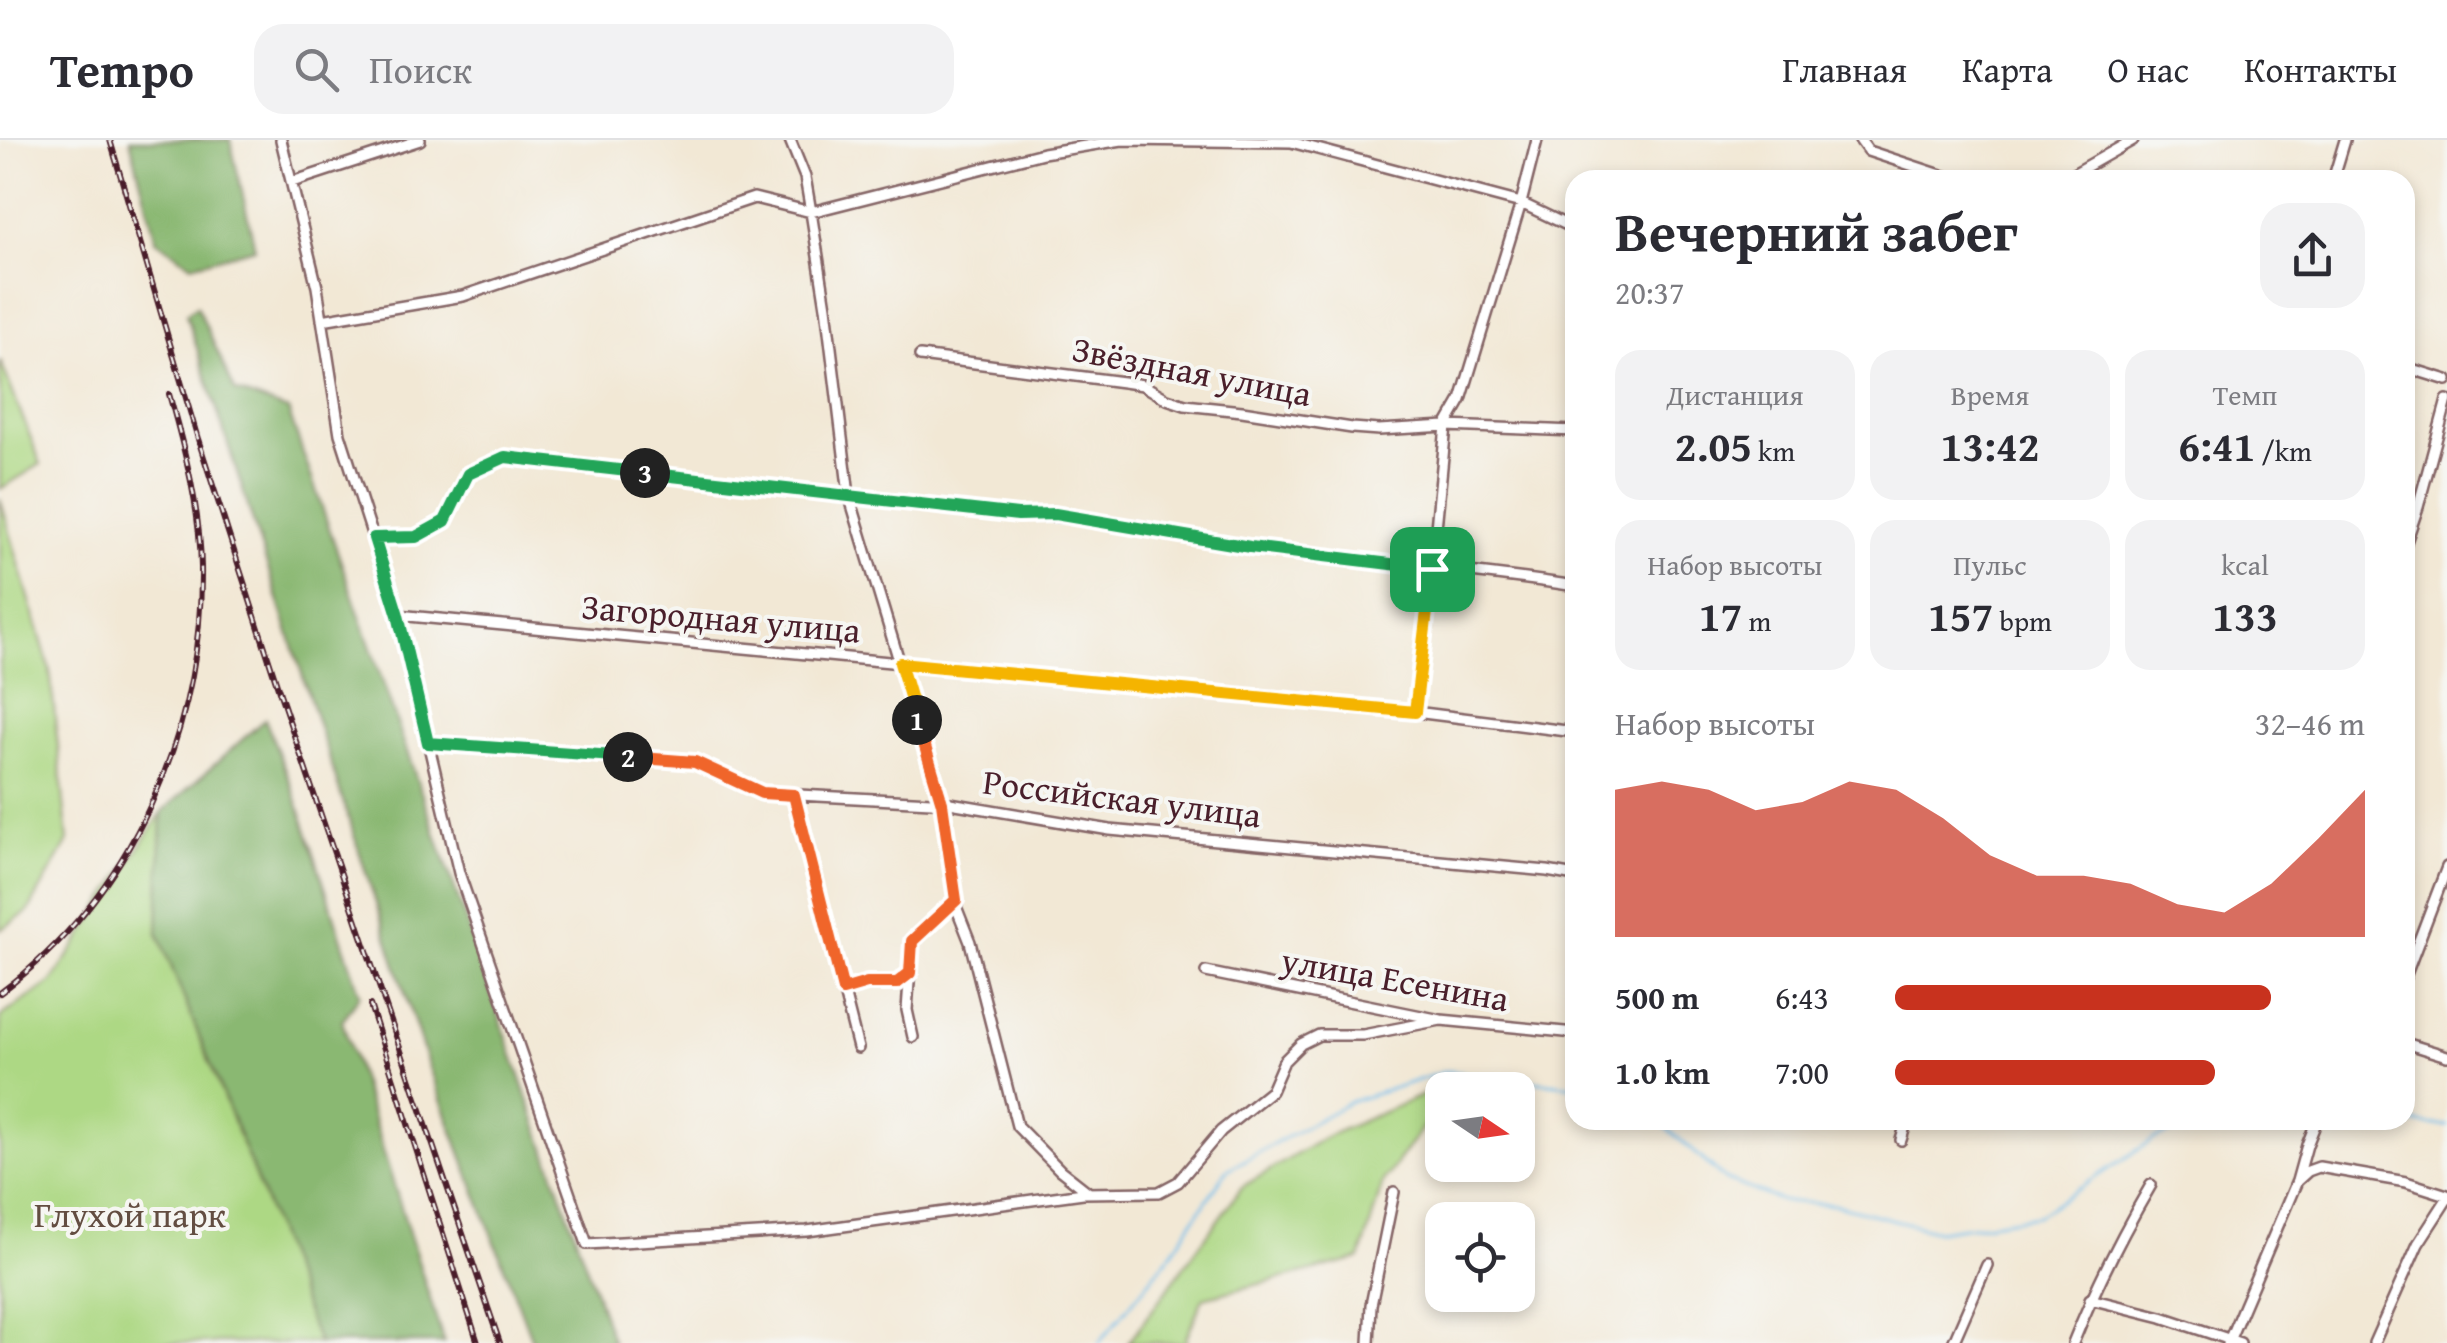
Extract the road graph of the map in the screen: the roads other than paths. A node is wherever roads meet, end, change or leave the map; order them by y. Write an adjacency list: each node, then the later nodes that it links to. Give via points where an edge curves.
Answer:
1 (281, 140): 11 (street)
2 (420, 140): 11 (street)
3 (790, 140): 13 (street)
4 (1537, 140): 12 (street)
5 (1860, 140): 8 (street, via 1868,151)
6 (2133, 140): 9 (street)
7 (2346, 140): 10 (street)
8 (1922, 170)
9 (2080, 170)
10 (2337, 170)
11 (292, 182): 15 (street)
12 (1522, 203): 13 (street, via 1290,142 1122,140 1043,153); 14 (street); 20 (street, via 1461,400)
13 (811, 212): 15 (street, via 754,198 463,296); 22 (street)
14 (1565, 224)
15 (322, 320): 24 (street, via 340,434)
16 (920, 356): 20 (street, Звёздная улица, via 1143,385 1185,405 1324,424 1379,430)
17 (2415, 370): 18 (street)
18 (2447, 380)
19 (2447, 400): 23 (street)
20 (1446, 426): 21 (street, Звёздная улица); 25 (street)
21 (1565, 431)
22 (849, 496): 24 (street, via 505,457 468,474 445,521 416,537); 25 (street, via 1055,514); 28 (street)
23 (2415, 516)
24 (374, 538): 27 (street)
25 (1432, 569): 26 (street); 29 (street)
26 (1565, 584)
27 (398, 615): 28 (street, Загородная улица); 31 (street)
28 (900, 663): 29 (street, Загородная улица); 33 (street)
29 (1415, 712): 30 (street, Загородная улица)
30 (1565, 731)
31 (428, 743): 32 (street, Российская улица, via 695,762 762,793); 53 (street, via 459,873 587,1244 806,1231)
32 (794, 795): 33 (street, Российская улица); 40 (street)
33 (942, 803): 35 (street, Российская улица, via 1110,830); 36 (street)
34 (2447, 867): 37 (street)
35 (1565, 875)
36 (956, 900): 39 (street, via 912,941); 53 (street, via 1017,1126)
37 (2415, 951)
38 (1206, 972): 41 (street, улица Есенина)
39 (910, 973): 40 (street, via 897,983); 43 (street)
40 (843, 990): 45 (street)
41 (1441, 1020): 42 (street, улица Есенина); 53 (street, via 1363,1035 1320,1035 1301,1044 1271,1090 1221,1131 1178,1182 1159,1192)
42 (1565, 1032)
43 (913, 1037)
44 (2415, 1047): 46 (street)
45 (858, 1048)
46 (2447, 1056)
47 (1904, 1130): 49 (street)
48 (2313, 1130): 50 (street)
49 (1900, 1140)
50 (2297, 1181): 54 (street, via 2320,1167 2406,1182); 57 (street)
51 (2150, 1185): 56 (street)
52 (1394, 1192): 58 (street, via 1370,1305)
53 (1090, 1193)
54 (2447, 1197): 61 (street)
55 (1987, 1265): 59 (street)
56 (2090, 1299): 57 (street); 60 (street)
57 (2232, 1342)
58 (1370, 1343)
59 (1953, 1343)
60 (2073, 1343)
61 (2374, 1343)

